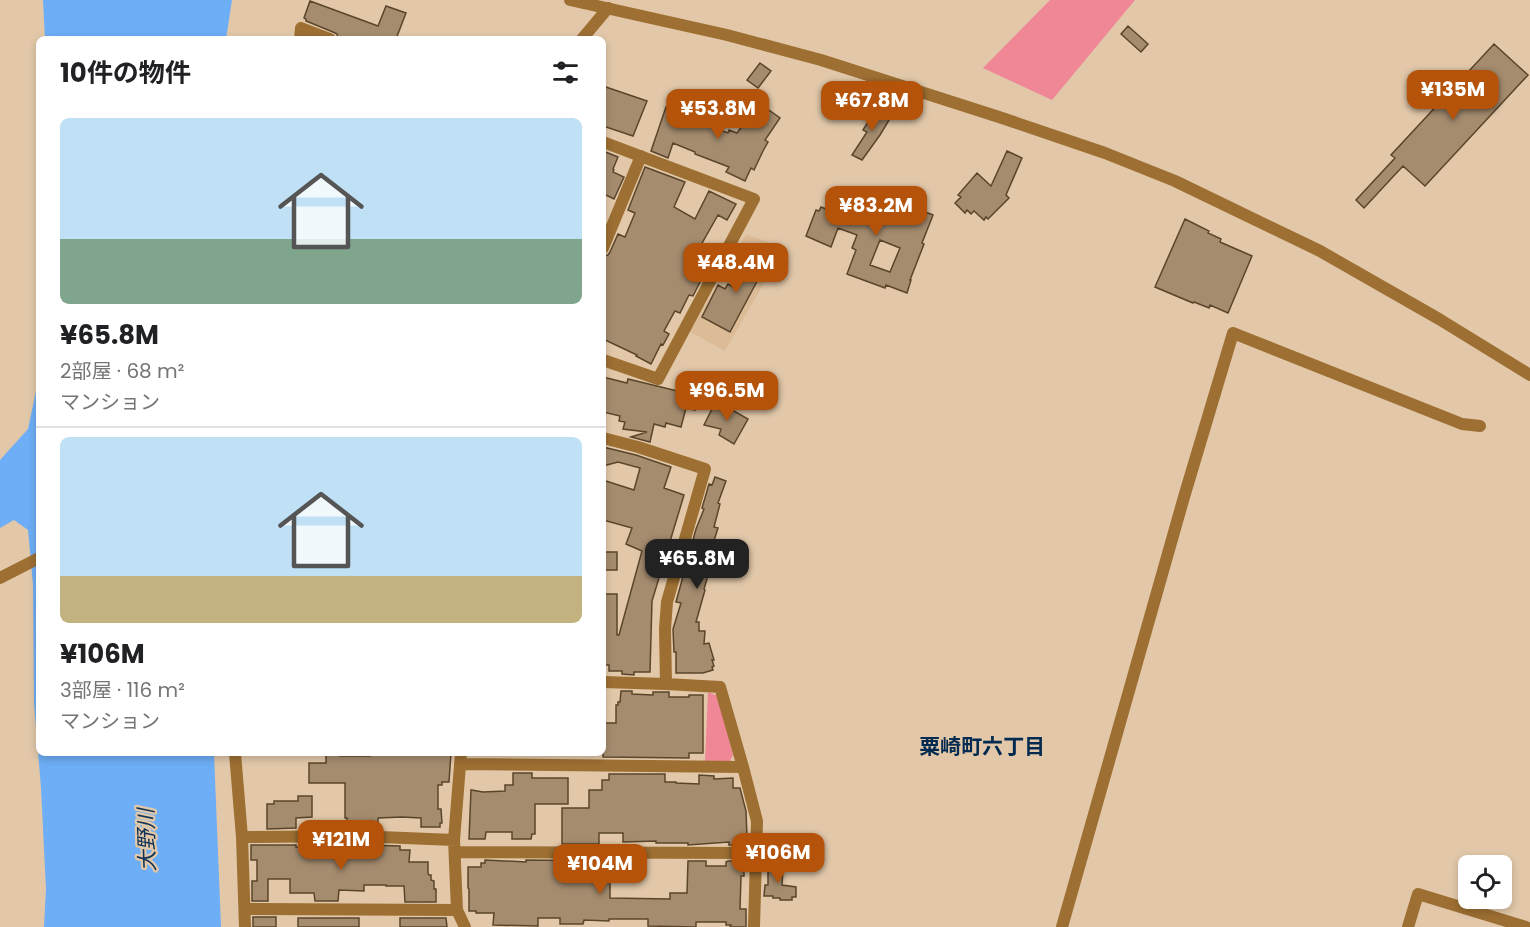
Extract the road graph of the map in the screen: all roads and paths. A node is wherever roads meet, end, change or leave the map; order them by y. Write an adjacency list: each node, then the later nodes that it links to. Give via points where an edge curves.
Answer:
1 (570, 0): 2 (street)
2 (612, 4): 5 (street); 10 (street, via 821,60 1105,153 1175,181 1320,251)
3 (300, 36): 4 (street, via 301,28)
4 (322, 36)
5 (585, 36)
6 (606, 143): 7 (street)
7 (641, 156): 8 (street); 9 (street, via 754,199 658,379)
8 (606, 241)
9 (606, 361)
10 (1530, 375)
11 (1480, 426): 28 (street, via 1462,424 1233,333)
12 (606, 439): 16 (street, via 705,469 667,602)
13 (36, 560): 14 (street)
14 (0, 578)
15 (606, 682): 16 (street)
16 (666, 684): 19 (street, via 720,687)
17 (235, 756): 20 (street)
18 (461, 759): 19 (street); 21 (street)
19 (743, 767): 22 (street, via 757,821)
20 (242, 837): 21 (street, via 355,836); 23 (street)
21 (454, 846): 22 (street); 24 (street)
22 (756, 853): 27 (street)
23 (245, 909): 24 (street); 25 (street)
24 (457, 910): 26 (street)
25 (245, 927)
26 (465, 927)
27 (754, 927)
28 (1062, 927)
29 (1408, 927): 30 (street, via 1418,894)
30 (1526, 927)

